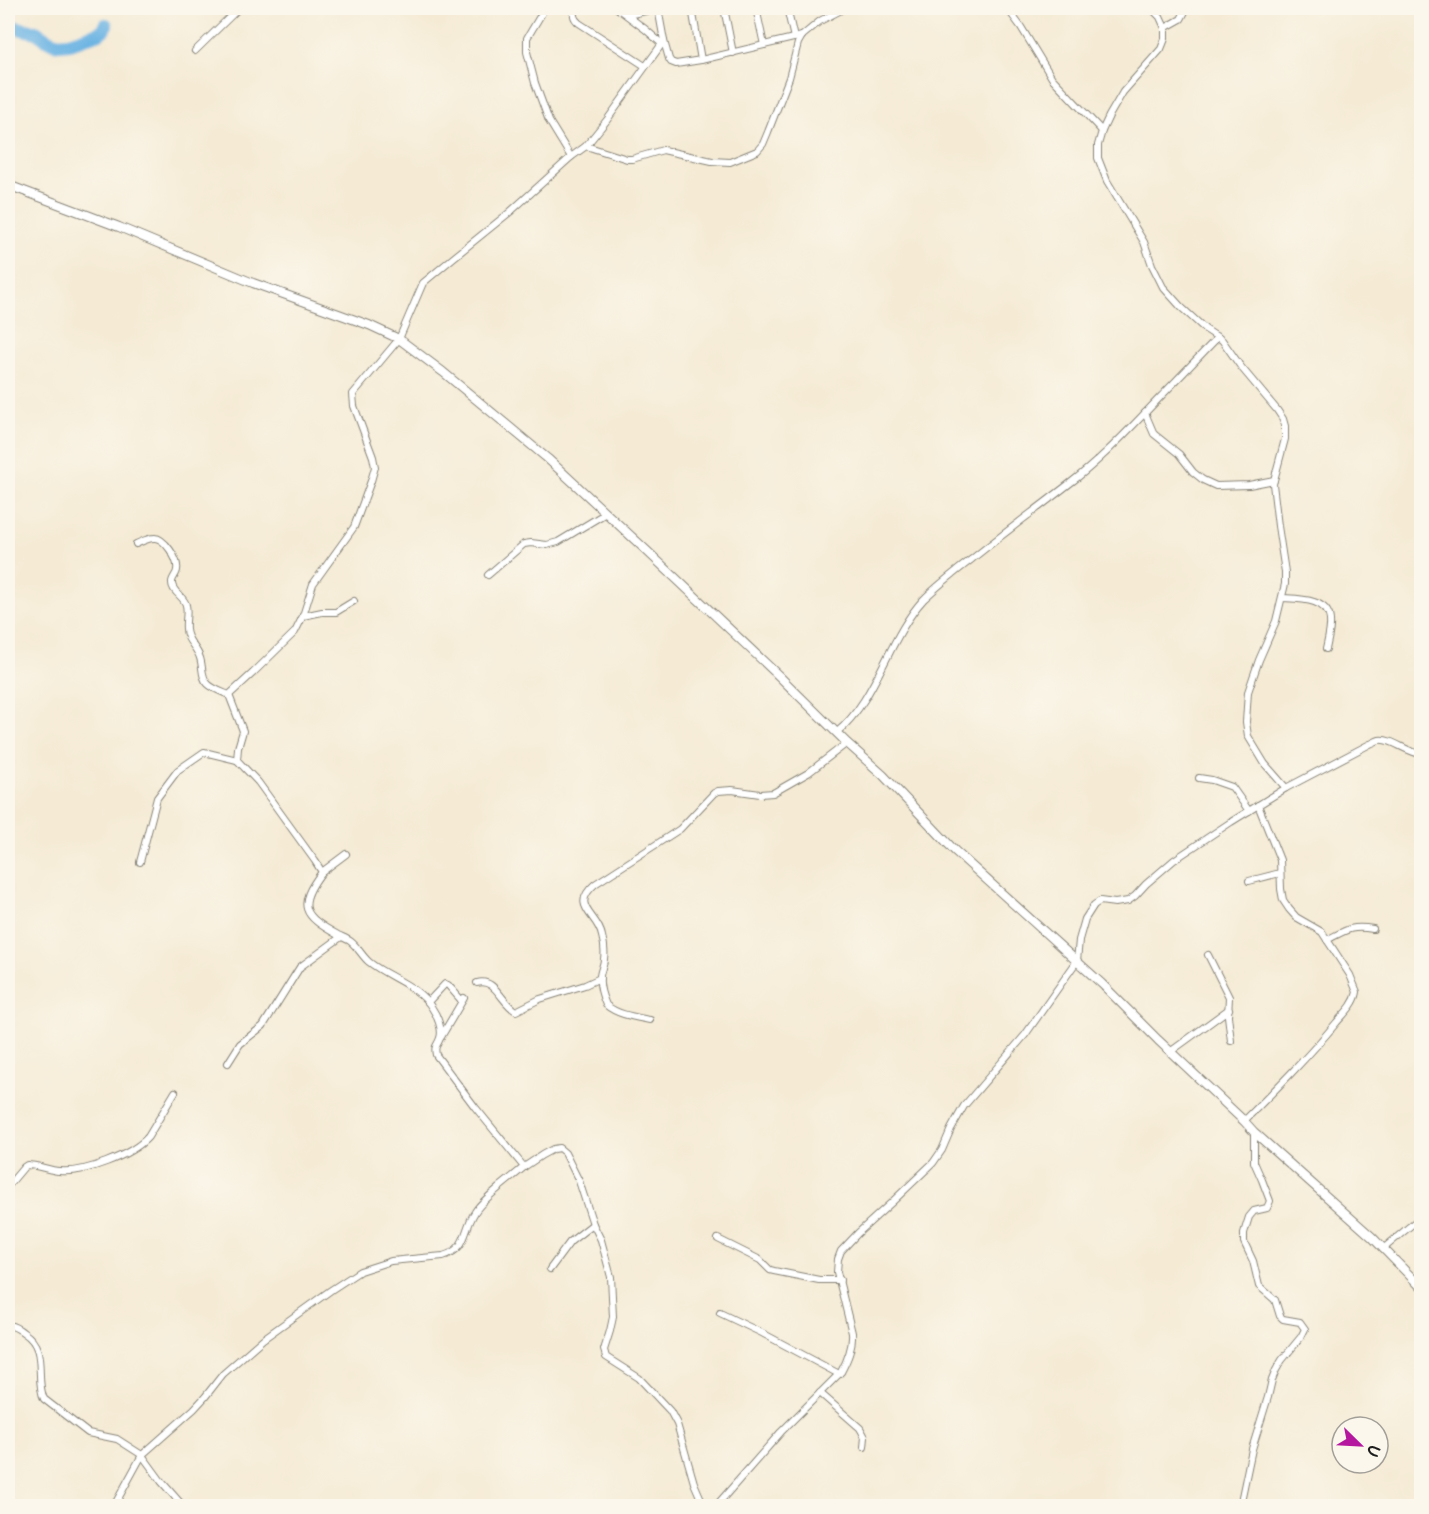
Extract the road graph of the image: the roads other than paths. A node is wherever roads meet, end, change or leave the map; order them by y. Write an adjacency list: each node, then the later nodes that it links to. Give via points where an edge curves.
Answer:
1 (239, 8): 21 (street)
2 (545, 8): 27 (street, via 527,38 526,52 549,121)
3 (577, 8): 24 (street, via 573,16 579,23)
4 (617, 8): 15 (street)
5 (626, 8): 15 (street)
6 (660, 8): 15 (street); 19 (street)
7 (692, 8): 23 (street)
8 (724, 8): 22 (street)
9 (756, 8): 20 (street)
10 (788, 8): 18 (street)
11 (845, 8): 17 (street)
12 (1007, 8): 25 (street, via 1052,78)
13 (1151, 8): 16 (street)
14 (1187, 8): 16 (street, via 1181,20)
15 (628, 15): 19 (street)
16 (1165, 28): 25 (street, via 1166,39 1161,49 1123,92)
17 (802, 36): 18 (street); 26 (street, via 758,151 723,162 663,150 627,159)
18 (794, 38): 20 (street)
19 (663, 43): 23 (street, via 673,63); 24 (street)
20 (764, 45): 22 (street)
21 (195, 51)
22 (733, 53): 23 (street)
23 (701, 60)
24 (645, 66): 26 (street)
25 (1102, 131): 29 (street, via 1098,158 1107,181 1144,242 1163,287)
26 (586, 146): 27 (street)
27 (571, 157): 30 (street, via 423,284)
28 (8, 185): 30 (street)
29 (1218, 337): 31 (street); 32 (street, via 1283,419 1285,439)
30 (399, 339): 33 (street, via 548,459); 38 (street, via 353,394 374,462 374,474 354,526 313,584)
31 (1145, 413): 32 (street, via 1154,434 1203,480 1216,486); 41 (street, via 1075,480 924,598 848,723)
32 (1274, 480): 36 (street, via 1285,572)
33 (606, 513): 35 (street, via 558,543 524,544); 41 (street)
34 (136, 544): 40 (street, via 155,538 171,552 178,569 172,584 186,604 186,633 201,658 204,679)
35 (488, 575)
36 (1282, 598): 39 (street, via 1310,601 1326,608 1330,621); 46 (street, via 1248,692 1246,722 1248,736)
37 (354, 601): 38 (street, via 336,612)
38 (303, 616): 40 (street, via 295,632)
39 (1326, 649)
40 (229, 695): 44 (street, via 243,731)
41 (837, 732): 42 (street)
42 (847, 743): 58 (street, via 955,851); 59 (street, via 808,773 772,793 714,793 680,829 591,887 584,902 602,933 605,957)
43 (1422, 754): 46 (street, via 1379,740)
44 (237, 760): 50 (street, via 202,752 175,773 157,798); 51 (street, via 258,782)
45 (1198, 778): 48 (street, via 1232,787)
46 (1286, 788): 47 (street)
47 (1258, 805): 48 (street); 52 (street, via 1280,860)
48 (1249, 811): 58 (street, via 1174,860 1128,901 1100,901 1094,905 1085,920)
49 (346, 854): 51 (street)
50 (140, 862)
51 (318, 866): 55 (street, via 306,896 306,909 316,921)
52 (1280, 873): 53 (street); 56 (street, via 1283,900 1289,909)
53 (1249, 880)
54 (1373, 929): 56 (street, via 1356,927)
55 (341, 937): 61 (street); 67 (street, via 300,967 264,1026 237,1048)
56 (1327, 940): 69 (street, via 1350,975 1357,992 1354,1002 1291,1075)
57 (1208, 955): 62 (street, via 1229,997)
58 (1077, 961): 66 (street); 78 (street, via 1026,1035 964,1106 933,1163 841,1251 837,1272)
59 (600, 978): 60 (street, via 516,1011 488,983); 63 (street, via 606,1005)
60 (477, 983)
61 (428, 1002): 64 (street); 64 (street, via 445,984 463,999)
62 (1229, 1009): 65 (street); 66 (street)
63 (651, 1020)
64 (441, 1037): 71 (street, via 434,1047 436,1055)
65 (1231, 1041)
66 (1170, 1052): 69 (street)
67 (228, 1063)
68 (175, 1092): 72 (street, via 148,1137 129,1152 82,1169 61,1172 27,1165)
69 (1244, 1121): 70 (street)
70 (1254, 1132): 76 (street); 90 (street, via 1254,1162 1270,1201 1267,1208 1254,1211 1249,1217 1244,1242 1259,1286 1275,1300 1280,1316 1300,1322 1305,1329 1276,1370)
71 (524, 1167): 74 (street, via 553,1149 562,1150 579,1181); 85 (street, via 476,1210 456,1250 443,1256 391,1261 355,1274 263,1339)
72 (8, 1186)
73 (1422, 1216): 76 (street)
74 (593, 1224): 77 (street, via 570,1242); 88 (street, via 611,1277 613,1317 604,1350 606,1357 639,1378 670,1411)
75 (718, 1239): 78 (street, via 774,1271)
76 (1383, 1249): 79 (street)
77 (550, 1269)
78 (840, 1280): 82 (street, via 853,1341)
79 (1422, 1288)
80 (720, 1313): 82 (street)
81 (8, 1325): 85 (street, via 28,1335 37,1347 44,1399 88,1433 117,1439)
82 (839, 1374): 83 (street)
83 (820, 1393): 84 (street, via 860,1428 865,1437); 89 (street)
84 (864, 1447)
85 (142, 1455): 86 (street); 87 (street)
86 (114, 1506)
87 (183, 1506)
88 (704, 1506)
89 (716, 1506)
90 (1240, 1506)

